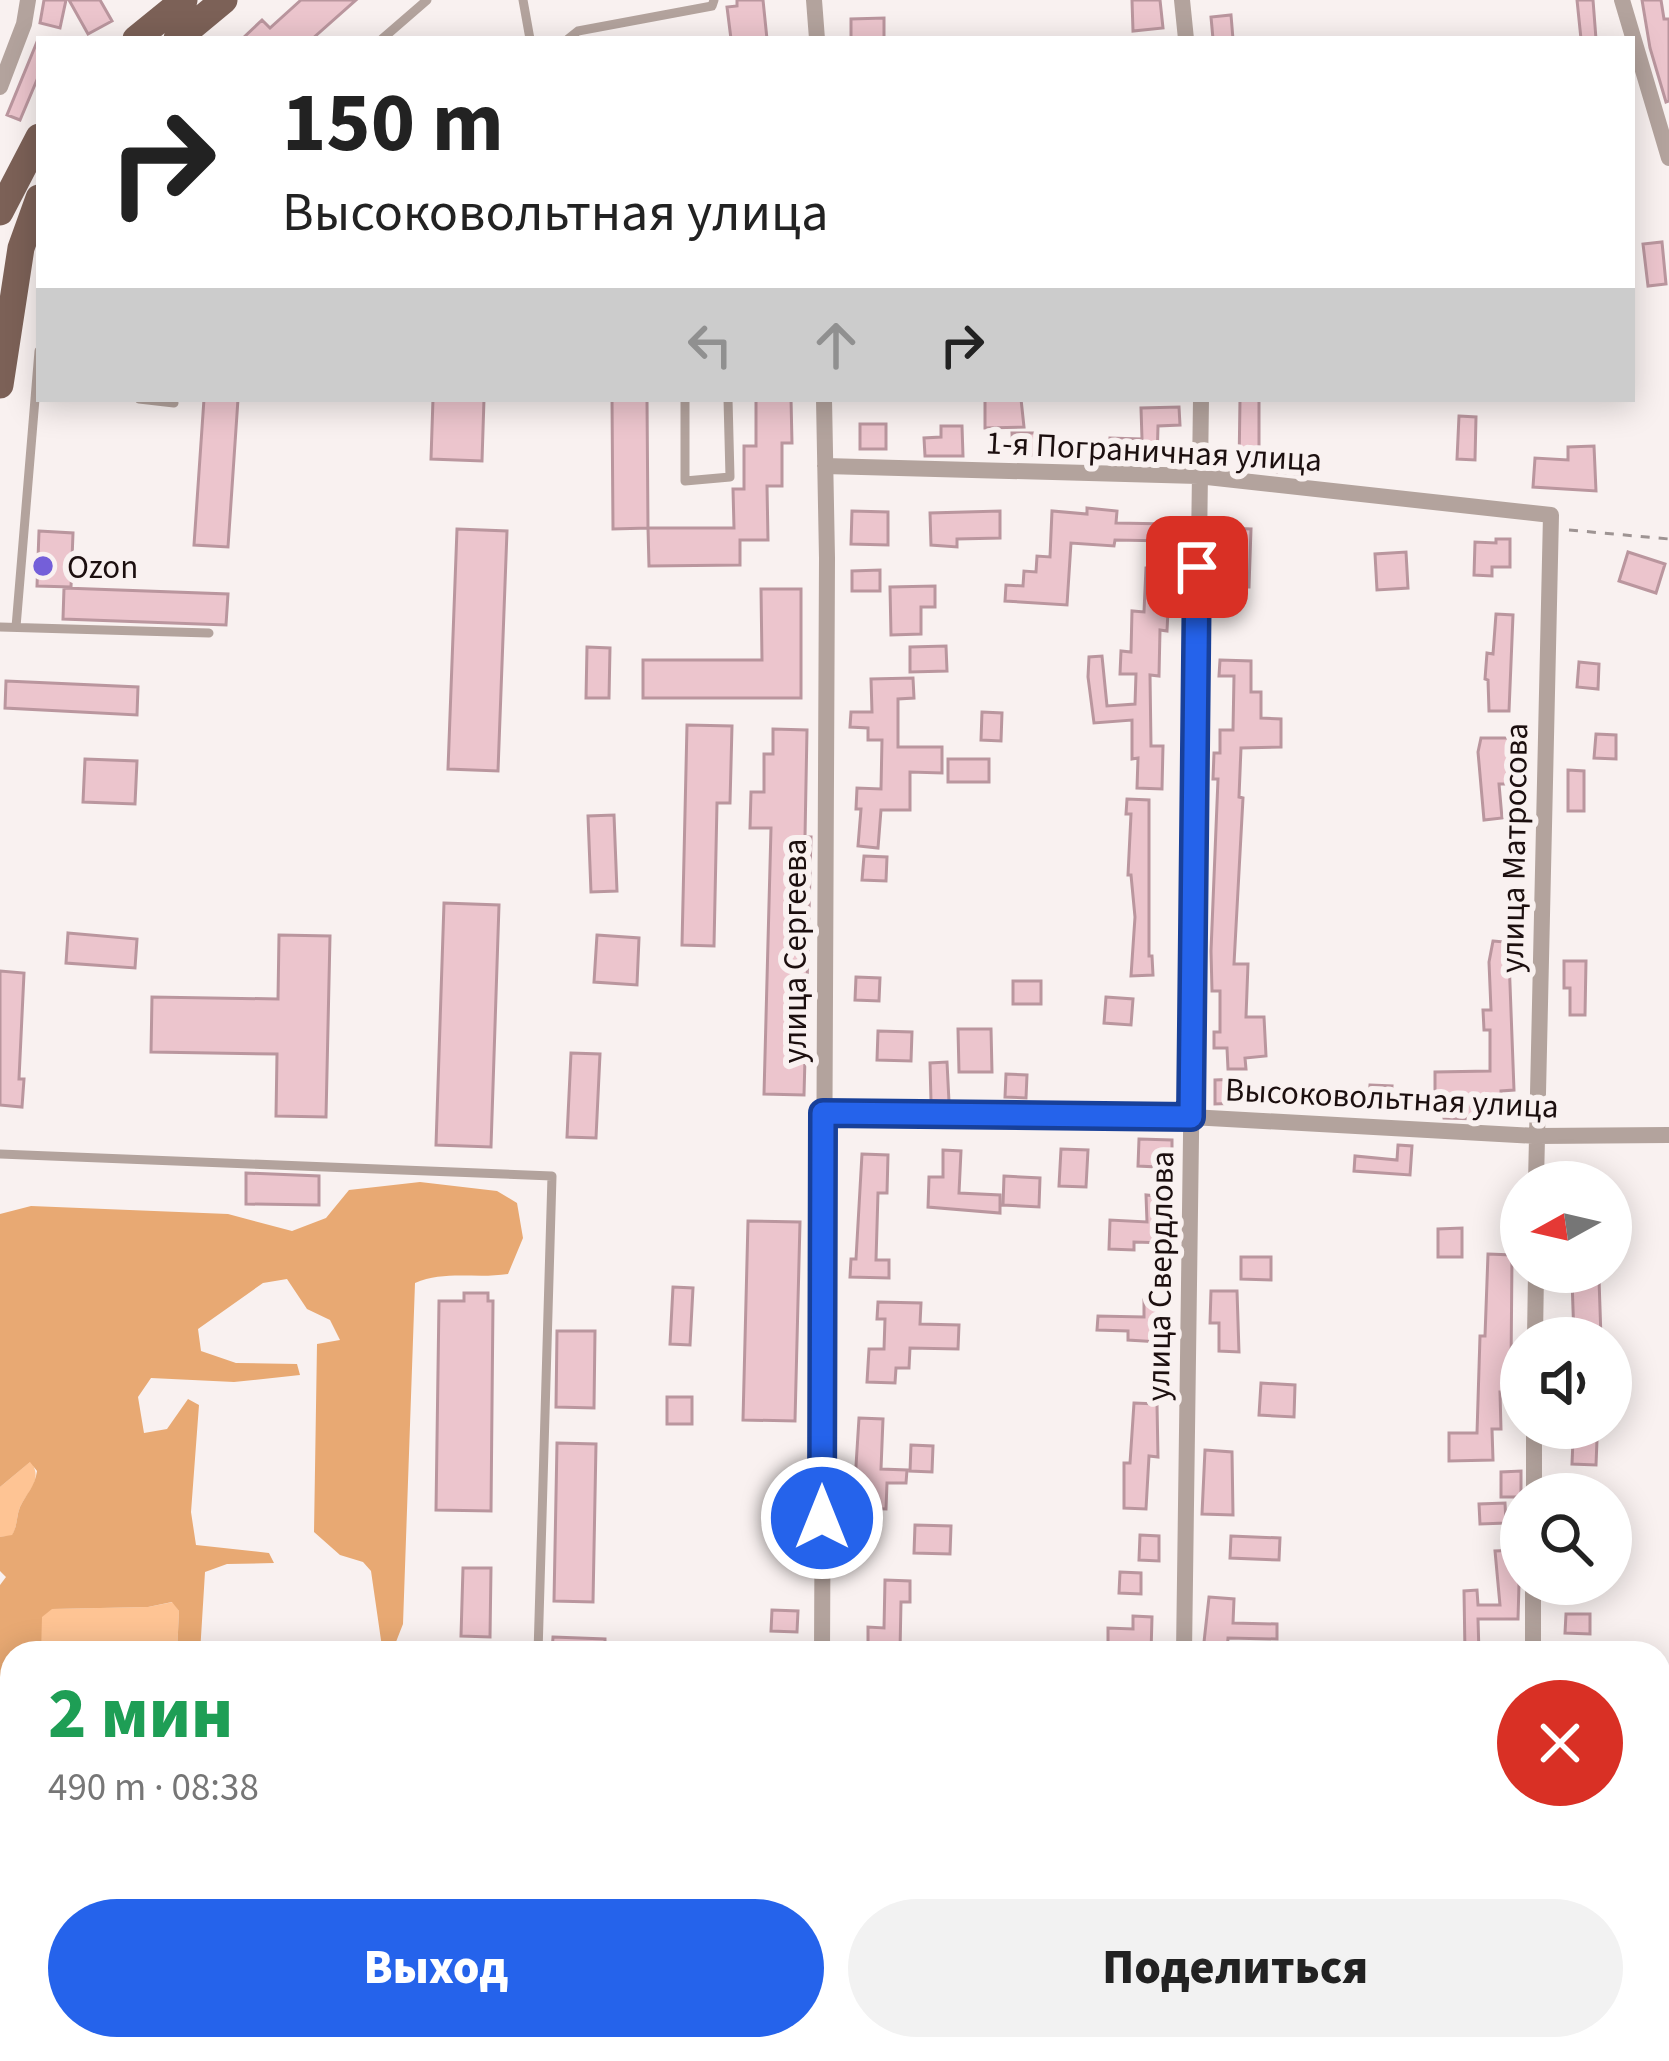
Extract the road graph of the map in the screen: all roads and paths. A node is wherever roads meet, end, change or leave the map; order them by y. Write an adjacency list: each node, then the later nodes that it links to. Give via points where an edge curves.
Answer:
1 (28, 0): 19 (street)
2 (184, 0): 10 (main road)
3 (224, 0): 11 (main road)
4 (427, 0): 12 (lane)
5 (523, 0): 13 (lane)
6 (714, 0): 14 (lane)
7 (814, 0): 15 (street)
8 (1182, 0): 16 (street)
9 (1622, 0): 17 (street)
10 (140, 36)
11 (181, 36)
12 (385, 36)
13 (529, 36)
14 (572, 36)
15 (817, 36)
16 (1186, 36)
17 (1633, 36)
18 (1635, 44): 21 (street)
19 (0, 87)
20 (36, 143): 23 (main road)
21 (1669, 158)
22 (36, 206): 24 (main road, via 21,248)
23 (0, 212)
24 (0, 385)
25 (36, 387): 37 (lane)
26 (165, 402): 31 (lane)
27 (685, 402): 28 (lane, via 685,482 730,477)
28 (728, 402)
29 (824, 402): 32 (street, улица Сергеева)
30 (1202, 402): 33 (street, улица Свердлова)
31 (174, 403)
32 (825, 466): 33 (street, 1-я Пограничная улица); 39 (street, улица Сергеева)
33 (1199, 472): 34 (street, 1-я Пограничная улица); 40 (street, улица Свердлова)
34 (1551, 522): 35 (path); 41 (street, улица Матросова)
35 (1669, 539)
36 (0, 627): 37 (lane)
37 (16, 627): 38 (lane)
38 (209, 633)
39 (823, 1113): 40 (street, Высоковольтная улица); 47 (street, улица Сергеева)
40 (1191, 1117): 41 (street, Высоковольтная улица); 48 (street, улица Свердлова)
41 (1537, 1136): 42 (street, Высоковольтная улица); 44 (street, улица Матросова)
42 (1669, 1136)
43 (0, 1154): 46 (lane, via 552,1175)
44 (1537, 1161)
45 (1533, 1605): 49 (street)
46 (538, 1641)
47 (822, 1641)
48 (1184, 1641)
49 (1533, 1641)

